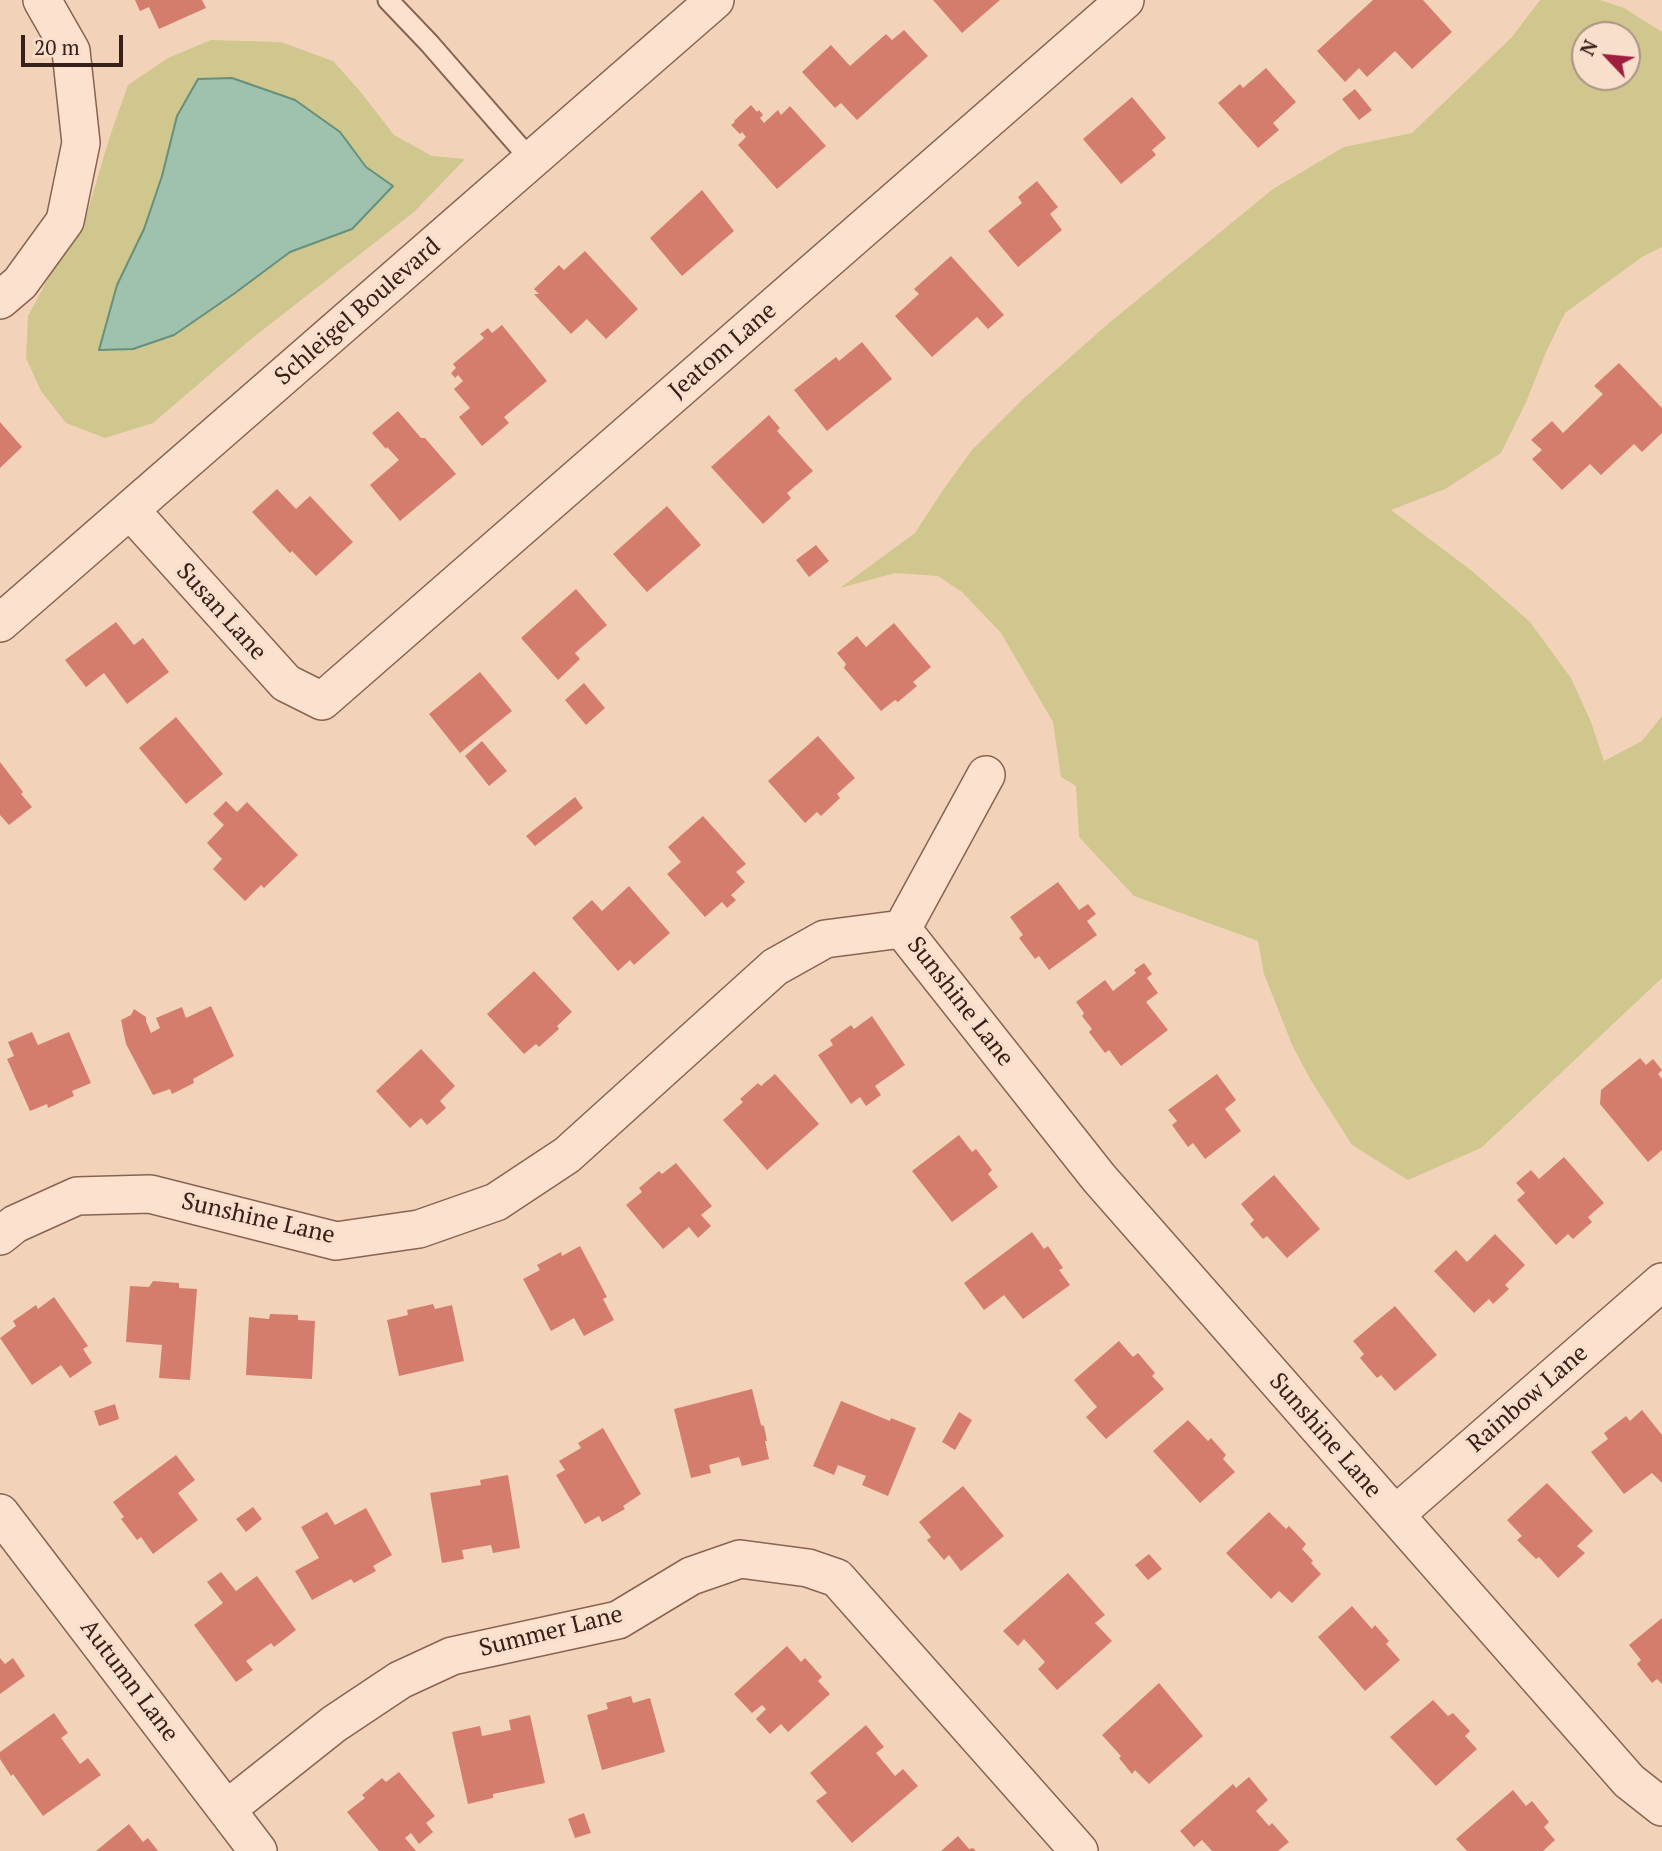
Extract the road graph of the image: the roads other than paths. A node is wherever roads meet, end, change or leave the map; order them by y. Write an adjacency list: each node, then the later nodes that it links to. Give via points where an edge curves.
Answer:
1 (42, 0): 6 (street, via 71,51 81,143 65,221 20,283)
2 (388, 0): 5 (lane)
3 (715, 0): 5 (street, Schleigel Boulevard)
4 (1125, 0): 9 (street, Jeatom Lane)
5 (531, 160): 7 (street, Schleigel Boulevard)
6 (0, 300)
7 (130, 510): 8 (street, Schleigel Boulevard); 9 (street, Susan Lane, via 286,683)
8 (0, 623)
9 (322, 701)
10 (986, 775): 11 (street)
11 (902, 929): 12 (street, Sunshine Lane, via 825,939 775,967 567,1155 496,1202 432,1224 336,1241 150,1194 77,1196 15,1224); 15 (street, Sunshine Lane, via 1098,1178)
12 (0, 1236)
13 (1662, 1282): 15 (street, Rainbow Lane)
14 (0, 1513): 17 (street, Autumn Lane)
15 (1395, 1515): 16 (street, Sunshine Lane, via 1629,1781)
16 (1662, 1807)
17 (228, 1809): 18 (street, Autumn Lane); 19 (street, Summer Lane, via 334,1724 400,1680 452,1656 618,1620 691,1576 740,1559 808,1568 837,1578)
18 (258, 1851)
19 (1079, 1851)

